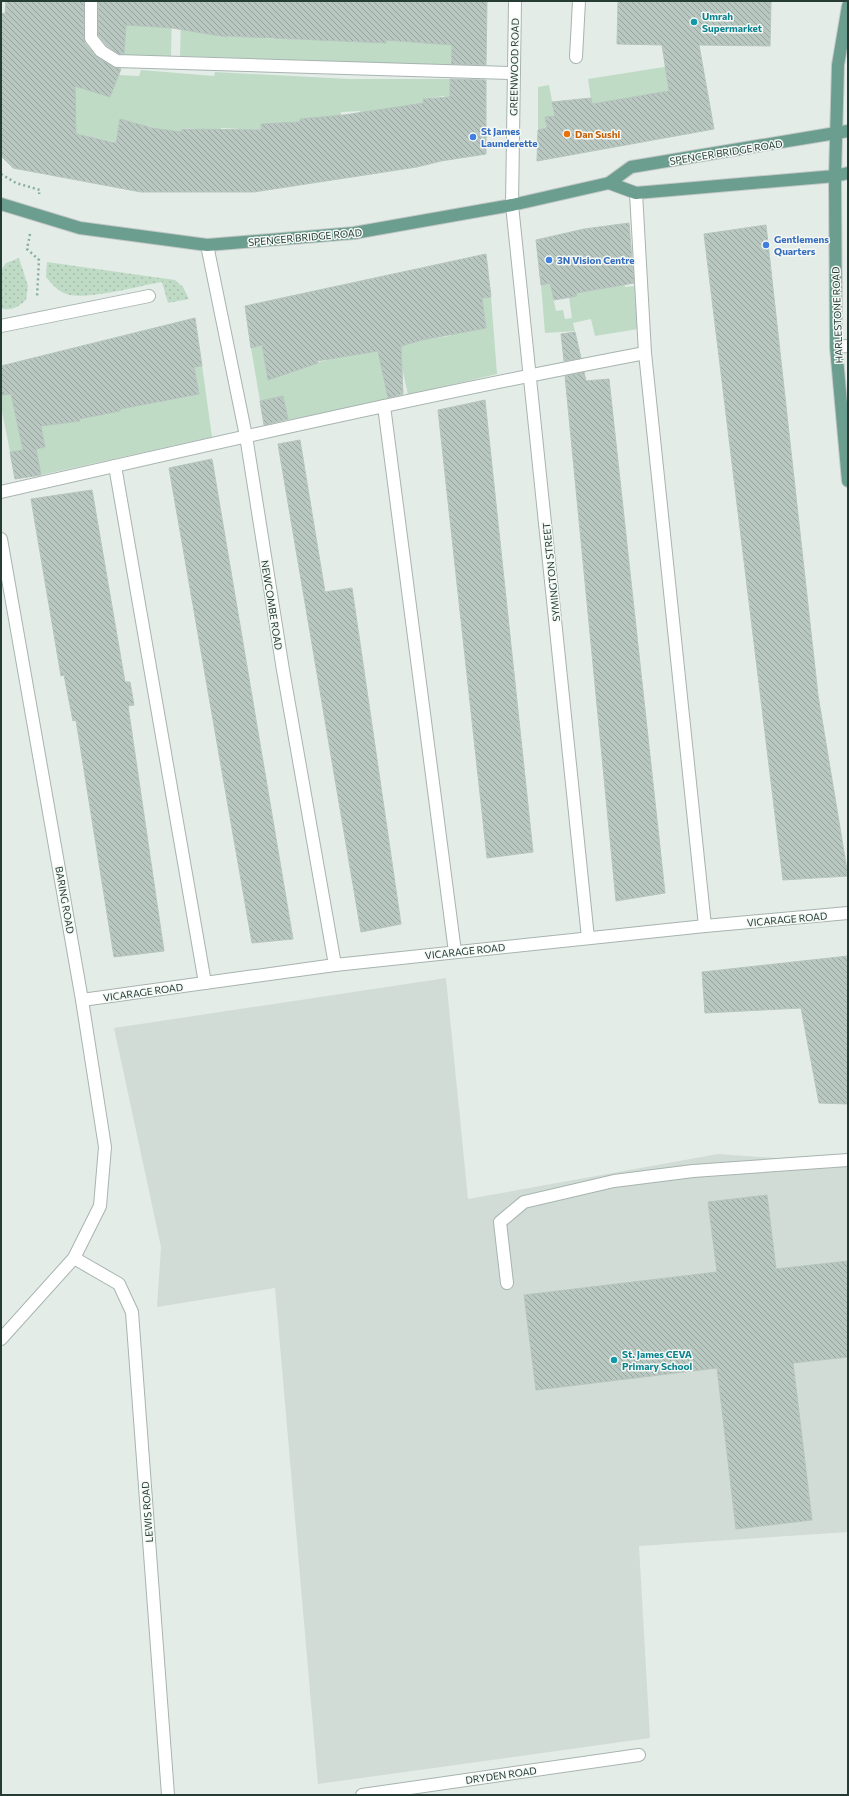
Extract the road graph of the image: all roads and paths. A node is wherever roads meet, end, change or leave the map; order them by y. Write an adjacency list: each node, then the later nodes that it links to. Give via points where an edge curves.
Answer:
1 (91, 1): 6 (street, via 91,38 101,51 117,61)
2 (515, 1): 6 (street, GREENWOOD ROAD)
3 (579, 1): 5 (street)
4 (848, 6): 7 (main road, HARLESTONE ROAD, via 838,65)
5 (576, 57)
6 (514, 73): 15 (street, GREENWOOD ROAD)
7 (842, 133): 10 (main road, HARLESTONE ROAD); 11 (main road, SPENCER BRIDGE ROAD, via 631,167)
8 (848, 173): 10 (main road)
9 (1, 174): 12 (path, via 16,183)
10 (835, 176): 13 (main road); 21 (main road, HARLESTONE ROAD)
11 (609, 183): 13 (main road); 15 (main road, SPENCER BRIDGE ROAD)
12 (40, 190)
13 (636, 193): 22 (street)
14 (1, 204): 16 (main road, SPENCER BRIDGE ROAD, via 80,228)
15 (512, 205): 16 (main road, SPENCER BRIDGE ROAD, via 354,233); 23 (street, SYMINGTON STREET)
16 (207, 245): 25 (street, NEWCOMBE ROAD)
17 (26, 249): 19 (path, via 39,260 37,297)
18 (149, 296): 19 (street)
19 (16, 323): 20 (street)
20 (1, 326)
21 (842, 347): 27 (main road, HARLESTONE ROAD)
22 (645, 353): 23 (street); 31 (street)
23 (531, 375): 24 (street); 32 (street, SYMINGTON STREET)
24 (384, 406): 25 (street); 33 (street)
25 (246, 436): 26 (street); 34 (street, NEWCOMBE ROAD, via 282,670)
26 (115, 466): 28 (street); 35 (street)
27 (848, 481)
28 (1, 492)
29 (1, 539): 36 (street, BARING ROAD)
30 (848, 913): 31 (street, VICARAGE ROAD)
31 (705, 926): 32 (street, VICARAGE ROAD)
32 (588, 938): 33 (street, VICARAGE ROAD)
33 (455, 952): 34 (street, VICARAGE ROAD)
34 (335, 965): 35 (street, VICARAGE ROAD)
35 (205, 983): 36 (street, VICARAGE ROAD)
36 (82, 1000): 38 (street, BARING ROAD, via 105,1147 100,1206)
37 (848, 1160): 39 (street, via 694,1171 614,1181 524,1202 500,1222)
38 (74, 1258): 40 (street, BARING ROAD); 42 (street, LEWIS ROAD, via 119,1284 132,1312)
39 (507, 1283)
40 (1, 1339)
41 (639, 1755): 43 (street, DRYDEN ROAD)
42 (168, 1795)
43 (362, 1795)

